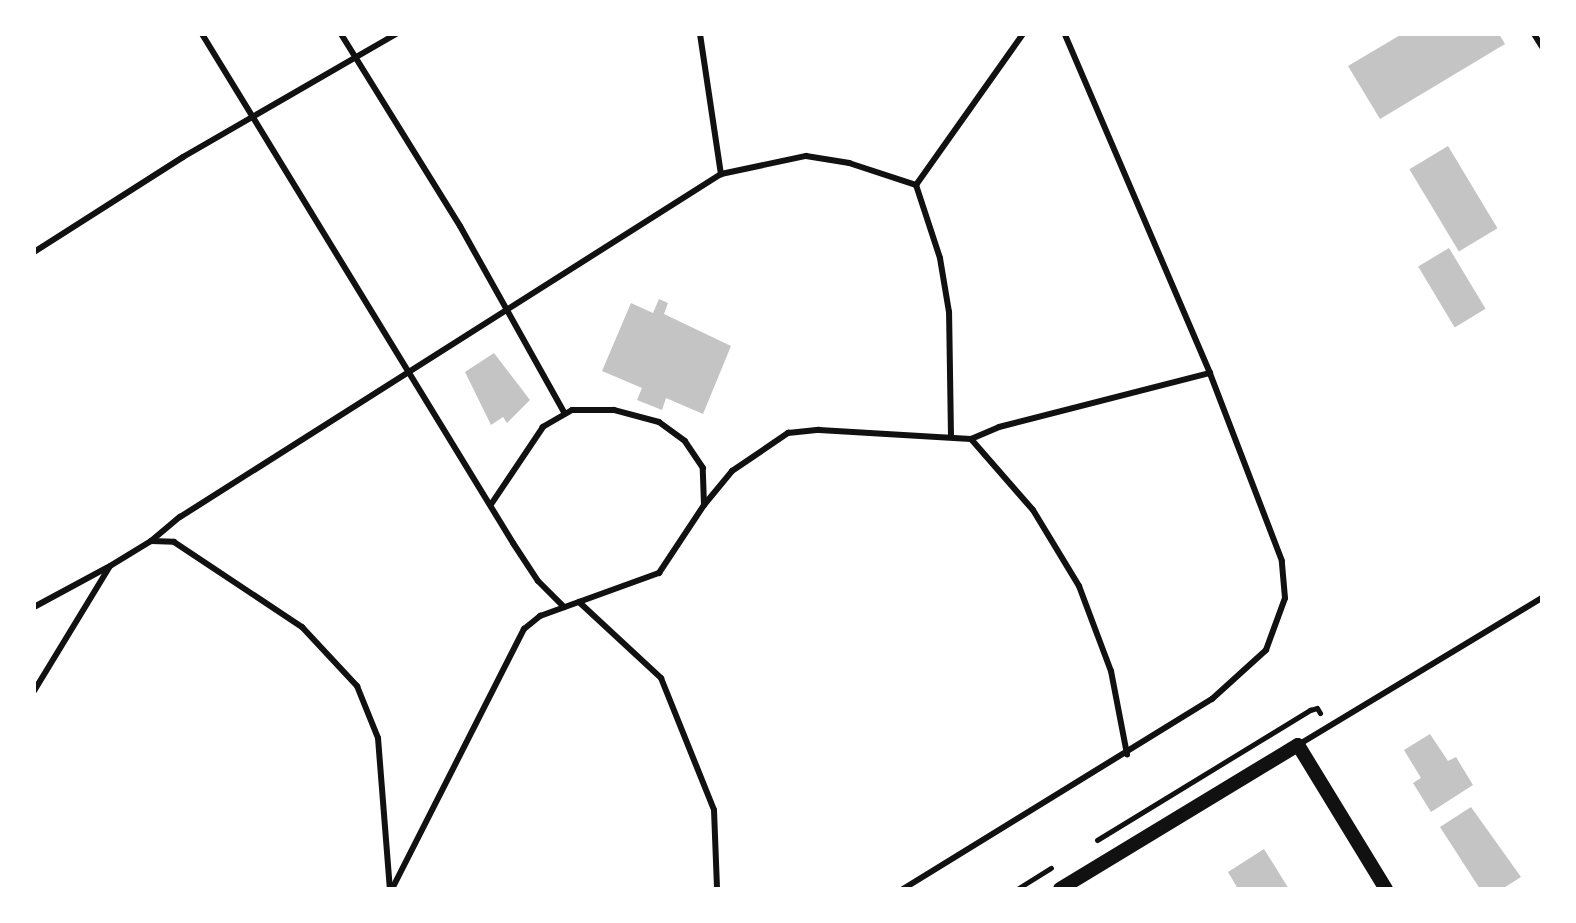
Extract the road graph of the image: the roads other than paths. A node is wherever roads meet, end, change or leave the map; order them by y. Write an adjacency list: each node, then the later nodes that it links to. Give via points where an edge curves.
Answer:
1 (202, 34): 10 (lane)
2 (341, 34): 9 (lane)
3 (396, 34): 9 (lane)
4 (700, 34): 11 (lane)
5 (1023, 34): 12 (lane)
6 (1065, 34): 16 (lane)
7 (1534, 34): 8 (lane)
8 (1542, 47)
9 (355, 57): 10 (lane); 14 (lane)
10 (253, 117): 13 (lane); 15 (lane)
11 (721, 174): 12 (lane, via 806,156 849,163); 14 (lane)
12 (916, 185): 18 (lane, via 940,258 949,312)
13 (34, 252)
14 (508, 310): 15 (lane); 17 (lane)
15 (410, 372): 20 (lane); 22 (lane, via 180,517)
16 (1210, 373): 19 (lane); 30 (lane, via 1282,561 1285,598 1266,650 1247,671)
17 (565, 414): 20 (lane, via 543,427); 21 (lane, via 614,410 659,422 685,441 703,468)
18 (951, 436): 19 (lane); 21 (lane, via 788,433 732,471)
19 (971, 439): 30 (lane, via 1033,510 1079,586 1111,671)
20 (492, 503): 27 (lane, via 538,581)
21 (704, 505): 25 (lane, via 659,573)
22 (151, 541): 23 (lane); 31 (lane, via 174,542 207,560 302,627 357,686 378,738)
23 (110, 566): 26 (lane); 28 (lane)
24 (1542, 598): 29 (lane)
25 (579, 602): 27 (lane); 32 (lane, via 661,678 714,810)
26 (34, 607)
27 (564, 607): 31 (lane, via 524,629)
28 (34, 691)
29 (1298, 745): 34 (street); 35 (street)
30 (1127, 754): 33 (lane)
31 (391, 889)
32 (717, 889)
33 (903, 889)
34 (1060, 889)
35 (1386, 889)

